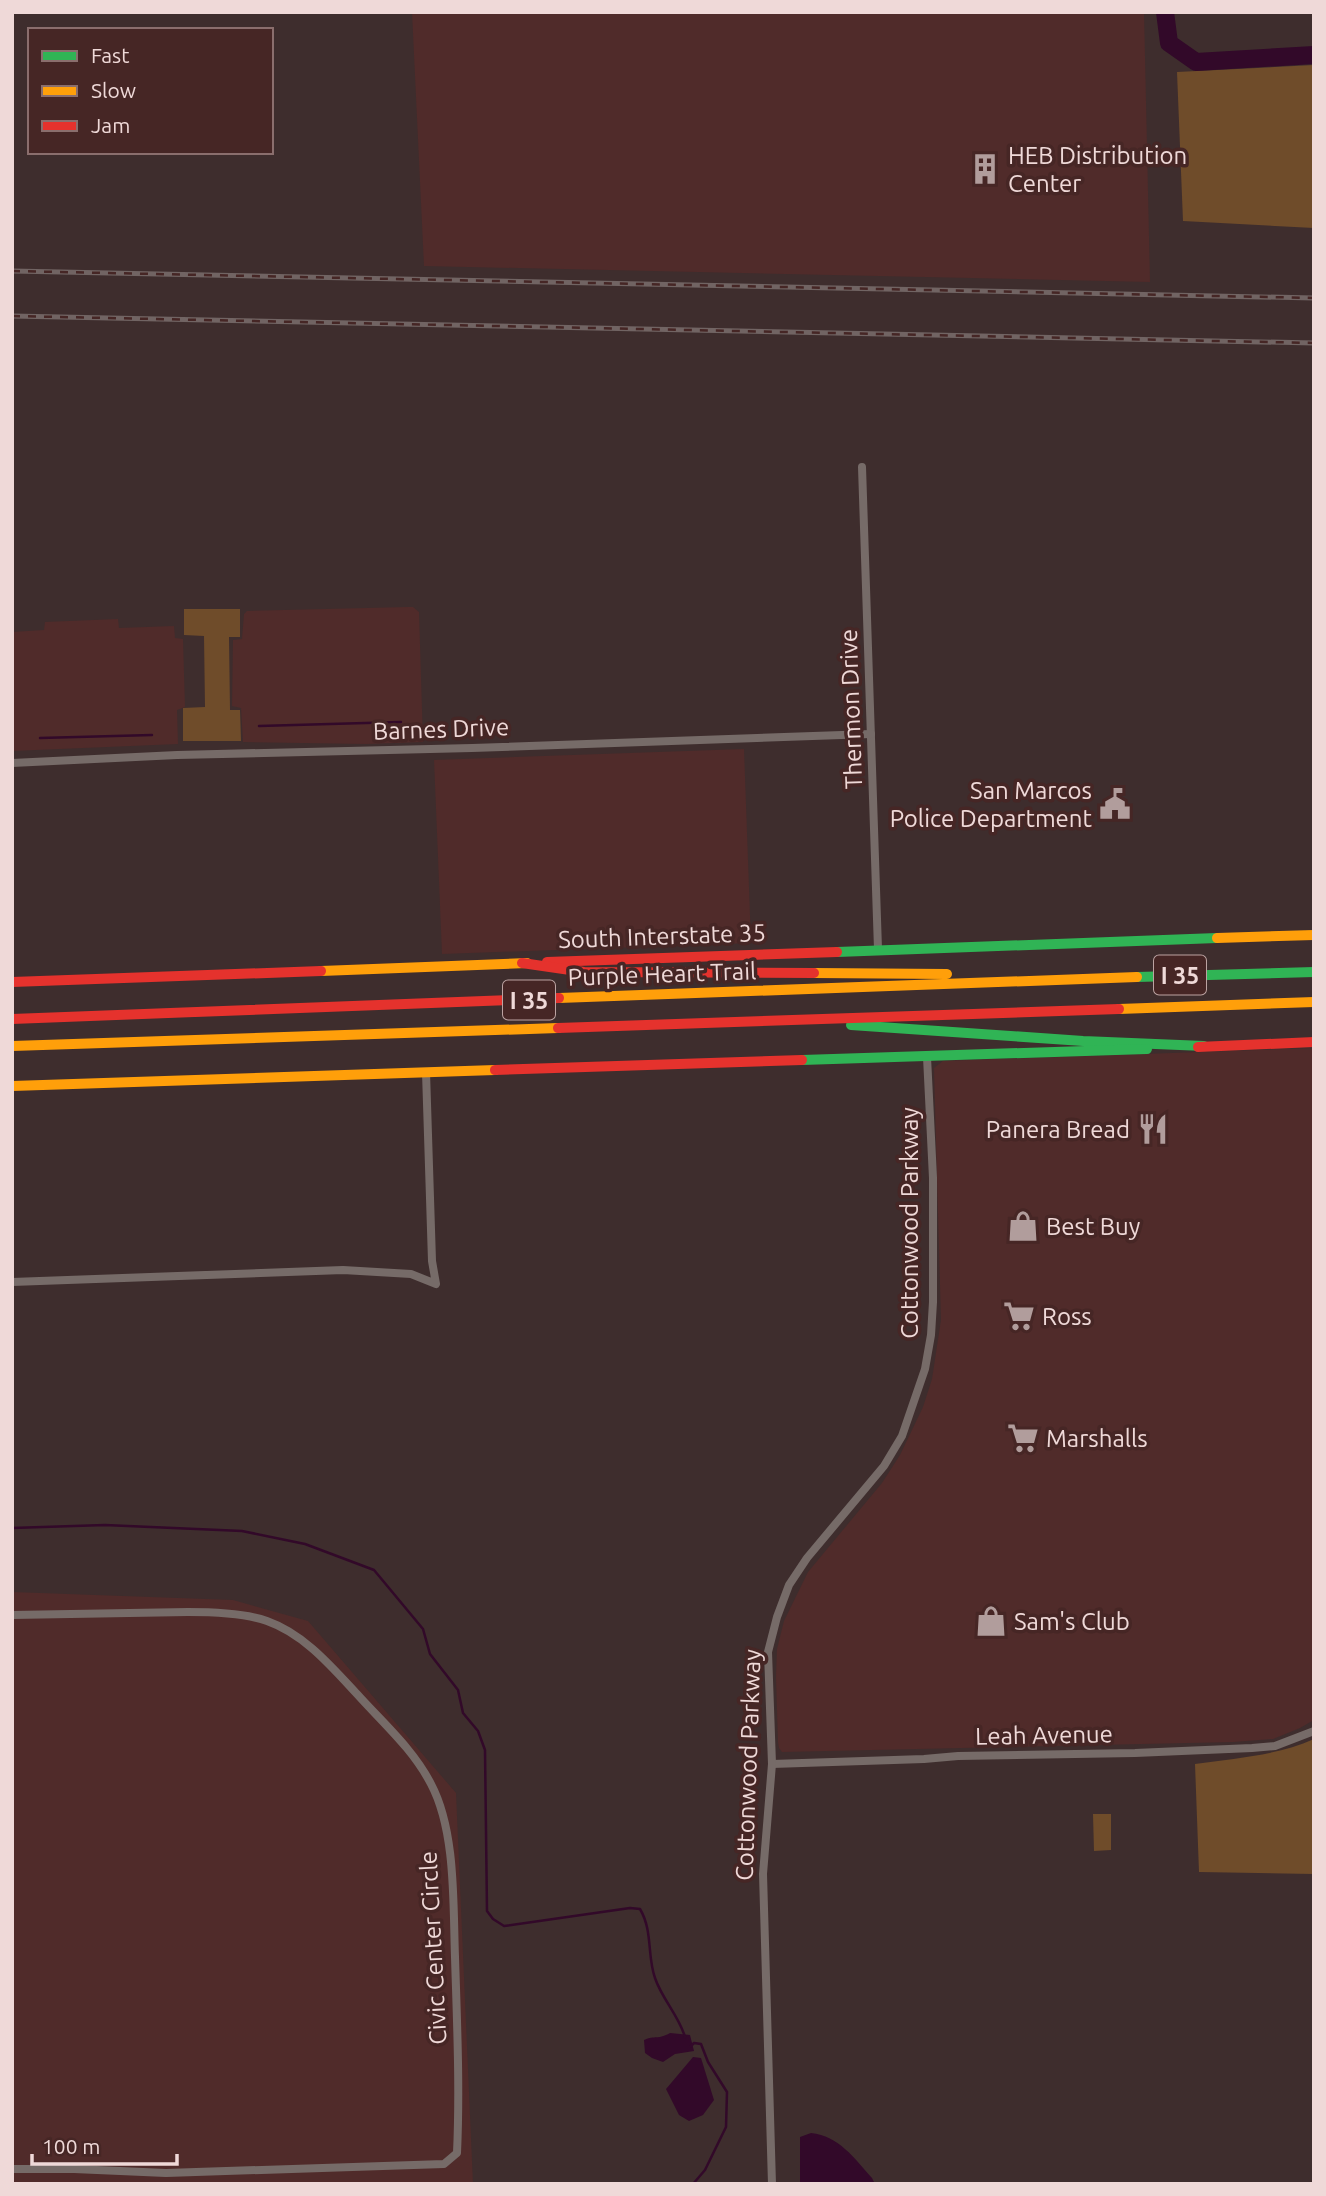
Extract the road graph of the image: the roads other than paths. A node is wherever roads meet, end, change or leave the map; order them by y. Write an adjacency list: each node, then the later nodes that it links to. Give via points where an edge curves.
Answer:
1 (862, 467): 2 (street, Thermon Drive)
2 (871, 734): 3 (street, Barnes Drive); 5 (street, Thermon Drive)
3 (12, 763)
4 (1314, 935): 5 (main road, South Interstate 35)
5 (878, 949): 6 (main road, South Interstate 35)
6 (522, 963): 8 (main road, via 584,972); 9 (main road, South Interstate 35)
7 (1314, 972): 8 (main road, Purple Heart Trail / I 35)
8 (1046, 978): 11 (main road, Purple Heart Trail / I 35)
9 (12, 982)
10 (1314, 1002): 12 (main road, Purple Heart Trail / I 35)
11 (12, 1019)
12 (762, 1021): 14 (main road, Purple Heart Trail / I 35); 15 (main road)
13 (1314, 1042): 15 (main road)
14 (12, 1046)
15 (1204, 1046): 16 (main road)
16 (927, 1057): 17 (main road); 22 (street, Cottonwood Parkway, via 933,1302 925,1369 902,1436 884,1466 789,1585 768,1652)
17 (426, 1072): 18 (main road); 19 (street, via 436,1284 411,1274 343,1270)
18 (12, 1086)
19 (12, 1282)
20 (12, 1615): 23 (street, Civic Center Circle, via 213,1612 267,1620 315,1651 393,1733 433,1786 445,1825 454,1889 459,2102 457,2153 444,2164 166,2173)
21 (1314, 1731): 22 (street, Leah Avenue, via 1275,1746 1252,1748)
22 (772, 1764): 24 (street, Cottonwood Parkway, via 764,1874)
23 (12, 2169)
24 (772, 2184)

